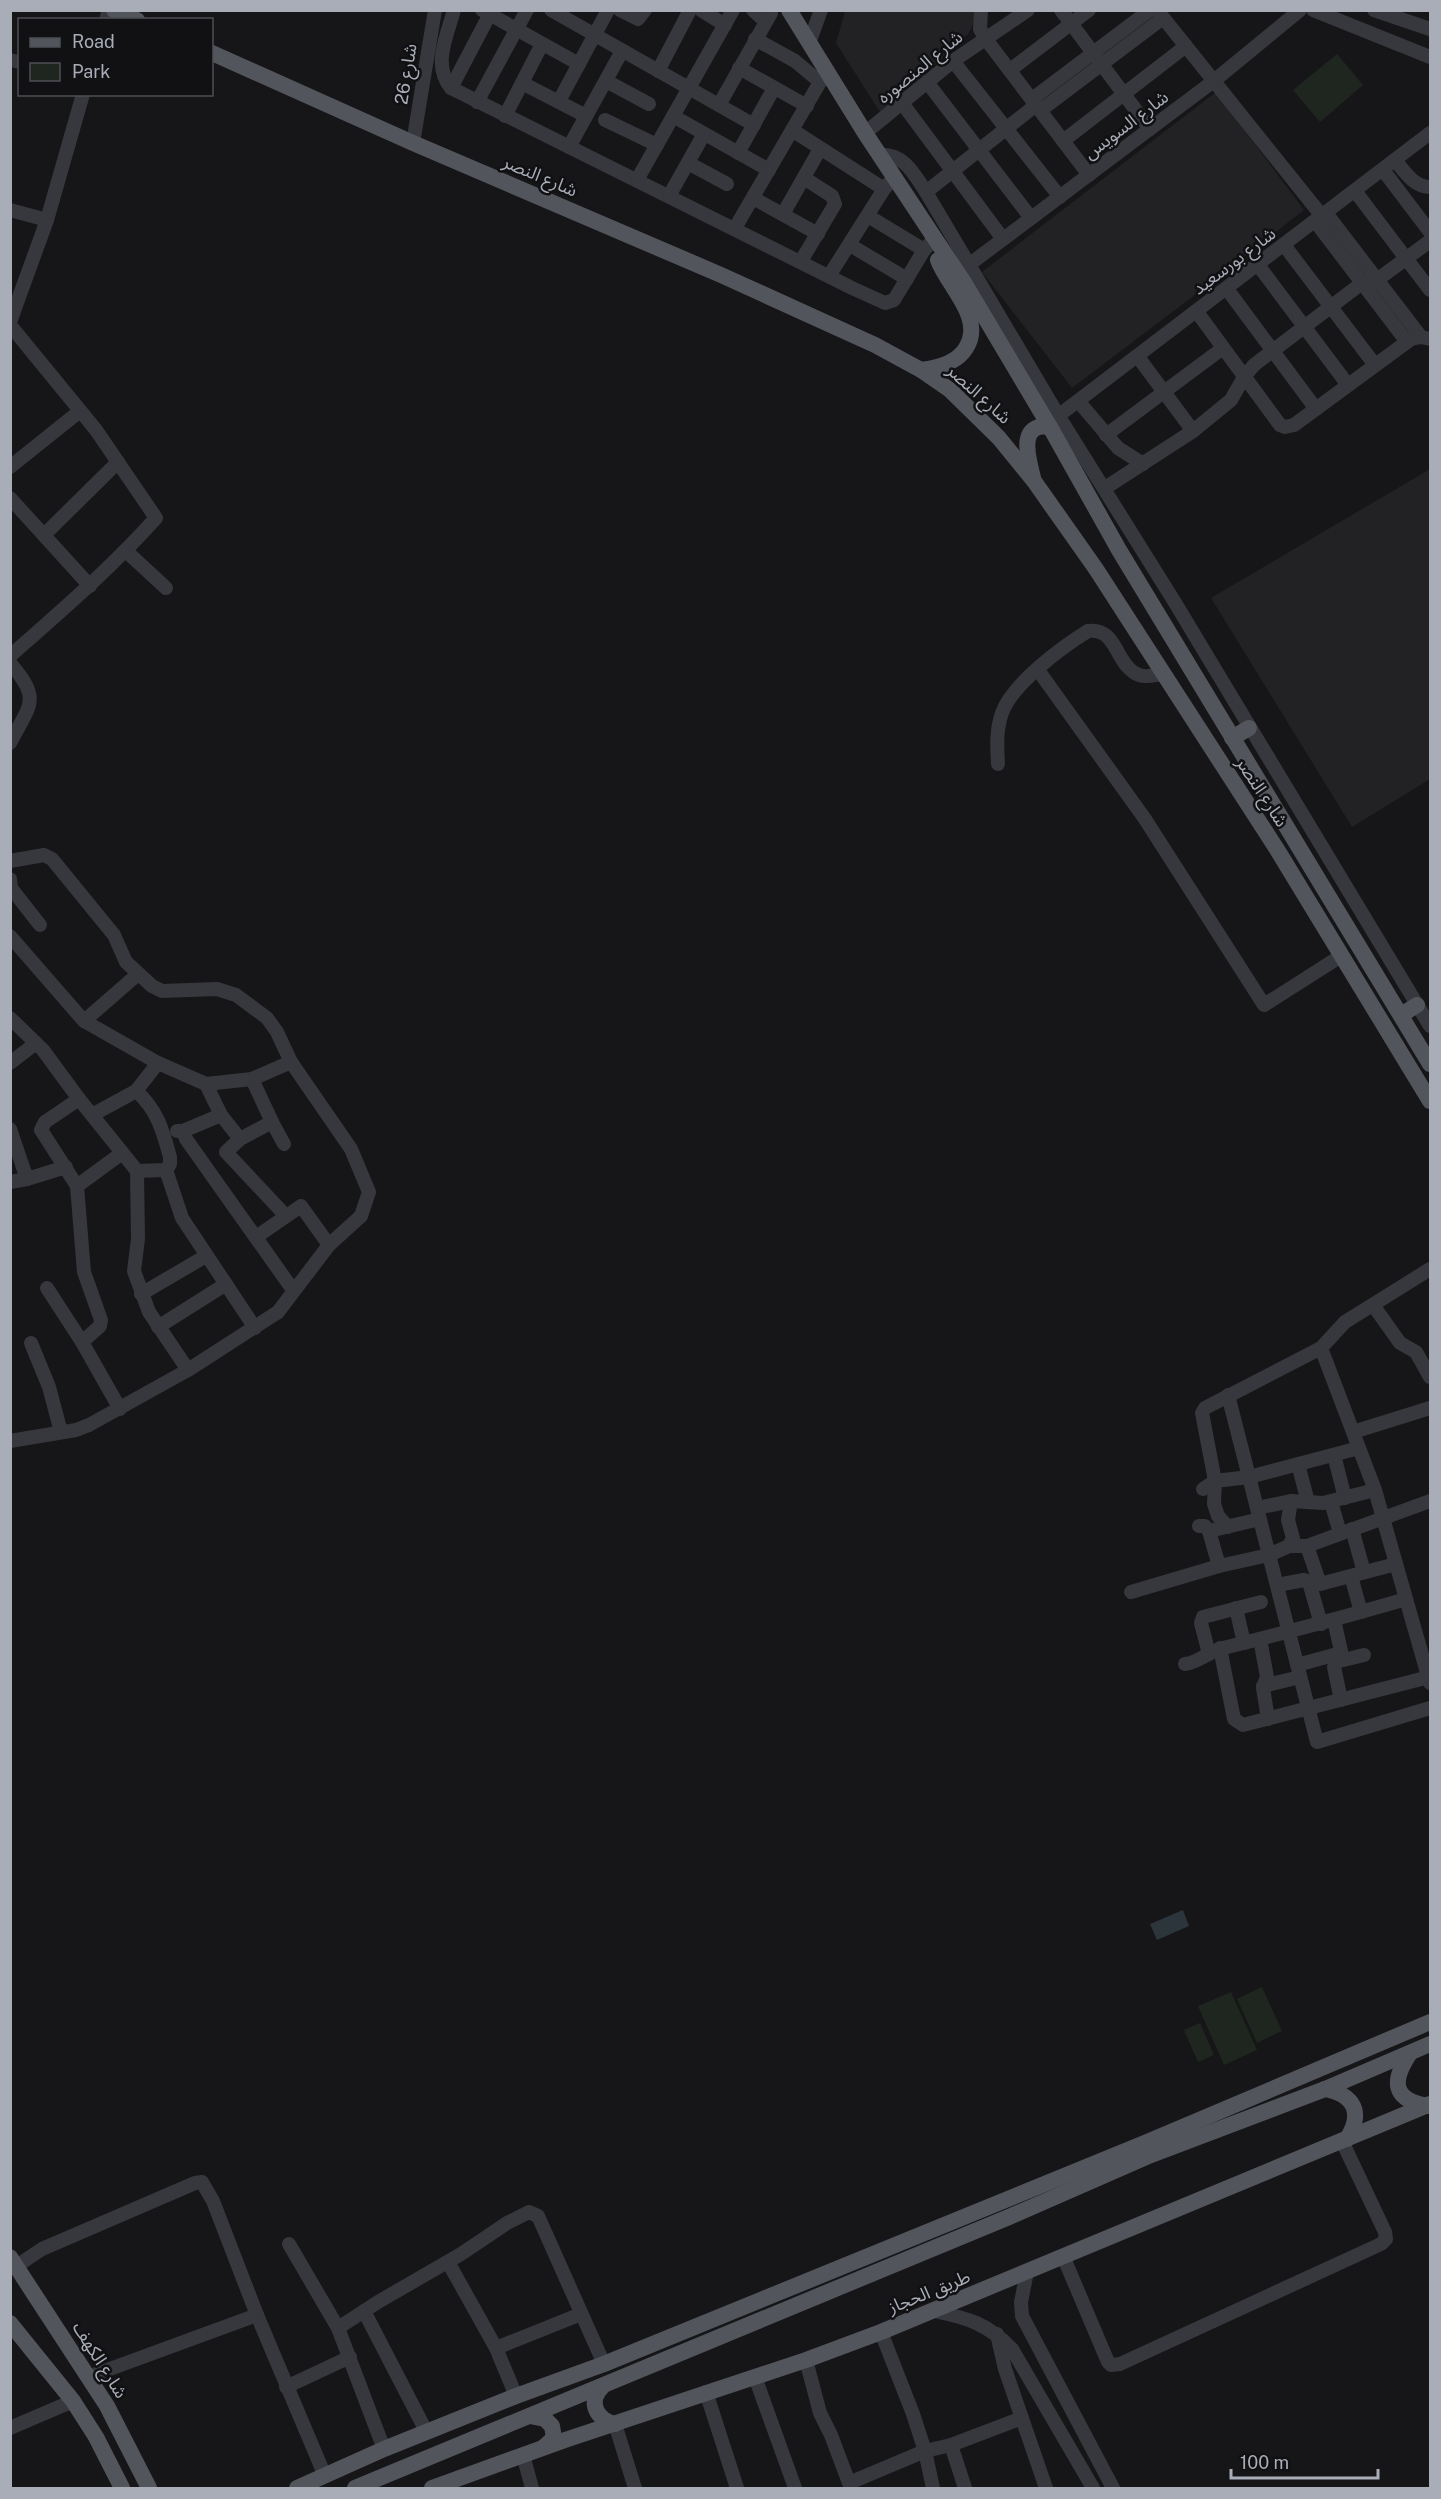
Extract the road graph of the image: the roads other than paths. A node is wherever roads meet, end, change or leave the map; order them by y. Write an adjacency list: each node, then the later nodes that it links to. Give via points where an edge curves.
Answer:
1 (114, 10): 25 (main road)
2 (435, 10): 74 (street, شارع 26)
3 (454, 10): 50 (street, via 440,69)
4 (527, 10): 29 (street)
5 (550, 10): 30 (street)
6 (608, 10): 30 (street)
7 (620, 10): 8 (street, via 638,19)
8 (645, 10)
9 (690, 10): 44 (street)
10 (701, 10): 27 (street)
11 (733, 10): 27 (street)
12 (753, 10): 32 (street, via 768,17)
13 (789, 10): 33 (main road, شارع النصر)
14 (821, 10): 33 (street)
15 (981, 10): 31 (street, via 980,29)
16 (1028, 10): 31 (street, شارع المنصوره)
17 (1061, 10): 26 (street)
18 (1089, 10): 26 (street)
19 (1150, 10): 39 (street)
20 (1300, 10): 47 (street, شارع السويس)
21 (1312, 10): 38 (street)
22 (1374, 10): 28 (street)
23 (488, 12): 29 (street); 50 (street)
24 (1160, 14): 35 (street); 39 (street)
25 (132, 18)
26 (1071, 24): 39 (street); 43 (street)
27 (725, 25): 51 (street)
28 (1431, 29)
29 (517, 30): 34 (street); 56 (street)
30 (595, 35): 36 (street); 41 (street)
31 (985, 38): 40 (street, شارع المنصوره); 43 (street)
32 (755, 39): 42 (street); 45 (street)
33 (809, 43): 45 (main road, شارع النصر)
34 (542, 44): 41 (street); 49 (street)
35 (1186, 46): 47 (street); 53 (street)
36 (622, 51): 44 (street); 46 (street)
37 (213, 52): 74 (main road, شارع النصر)
38 (1431, 57)
39 (1097, 58): 53 (street); 61 (street)
40 (953, 61): 48 (street, شارع المنصوره); 67 (street)
41 (579, 64): 55 (street)
42 (739, 69): 52 (street); 59 (street)
43 (1010, 70): 61 (street)
44 (658, 71): 51 (street)
45 (824, 77): 60 (street); 70 (main road, شارع النصر)
46 (606, 81): 58 (street); 63 (street)
47 (1215, 81): 68 (street, شارع السويس); 100 (street)
48 (927, 82): 57 (street, شارع المنصوره); 78 (street)
49 (522, 83): 55 (street); 62 (street)
50 (451, 88): 56 (street)
51 (689, 88): 59 (street); 64 (street)
52 (774, 88): 60 (street); 66 (street)
53 (1124, 94): 68 (street); 73 (street)
54 (82, 96): 102 (street)
55 (559, 101): 63 (street)
56 (477, 102): 62 (street)
57 (902, 103): 70 (street, شارع المنصوره); 85 (street)
58 (649, 104)
59 (719, 105): 66 (street)
60 (807, 105): 69 (street)
61 (1036, 105): 67 (street); 73 (street)
62 (505, 116): 76 (street)
63 (586, 116): 76 (street)
64 (674, 116): 72 (street); 75 (street)
65 (605, 120): 75 (street)
66 (754, 125): 79 (street)
67 (1006, 129): 78 (street); 95 (street)
68 (1150, 129): 86 (street, شارع السويس)
69 (792, 130): 77 (street); 83 (street)
70 (865, 133): 80 (main road, شارع النصر)
71 (1431, 133): 81 (street, شارع بورسعيد)
72 (704, 134): 79 (street); 82 (street)
73 (1063, 141): 86 (street)
74 (413, 143): 130 (main road, شارع النصر, via 721,275)
75 (657, 146): 88 (street)
76 (569, 147): 88 (street)
77 (820, 149): 87 (street); 89 (street)
78 (979, 150): 85 (street); 101 (street)
79 (738, 153): 83 (street)
80 (879, 154): 89 (main road, شارع النصر); 93 (street, via 903,160)
81 (1395, 160): 84 (street, شارع بورسعيد); 91 (street, via 1415,183)
82 (688, 162): 90 (street); 94 (street)
83 (769, 170): 96 (street)
84 (1383, 170): 92 (street, شارع بورسعيد); 104 (street)
85 (953, 171): 93 (street); 106 (street)
86 (1089, 175): 95 (street, شارع السويس)
87 (804, 178): 98 (street); 105 (street, via 834,200)
88 (637, 180): 94 (street)
89 (889, 183): 99 (street); 108 (main road, شارع النصر)
90 (728, 184)
91 (1431, 187)
92 (1355, 191): 100 (street, شارع بورسعيد); 111 (street)
93 (926, 192): 113 (street)
94 (669, 196): 103 (street)
95 (1059, 197): 101 (street, شارع السويس)
96 (753, 198): 98 (street); 103 (street)
97 (10, 210): 102 (street)
98 (783, 214): 105 (street)
99 (868, 216): 108 (street); 109 (street)
100 (1321, 217): 110 (street, شارع بورسعيد); 117 (street)
101 (1031, 218): 106 (street, شارع السويس)
102 (47, 220): 122 (street)
103 (735, 228): 112 (street)
104 (1431, 232)
105 (818, 234): 112 (street)
106 (1003, 239): 113 (street, شارع السويس)
107 (1431, 242): 111 (street)
108 (930, 244): 116 (street); 130 (main road, via 970,320 971,337 956,359); 137 (main road, شارع النصر, via 972,295)
109 (850, 245): 115 (street); 116 (street)
110 (1284, 245): 114 (street, شارع بورسعيد); 120 (street)
111 (1406, 259): 117 (street); 119 (street)
112 (801, 261): 115 (street)
113 (970, 264): 137 (street)
114 (1258, 265): 118 (street, شارع بورسعيد); 123 (street)
115 (830, 276): 116 (street, via 885,303 894,300)
116 (907, 279)
117 (1368, 283): 120 (street); 124 (street); 125 (street)
118 (1227, 289): 121 (street, شارع بورسعيد); 127 (street)
119 (1431, 290)
120 (1331, 307): 123 (street); 129 (street)
121 (1197, 312): 126 (street); 128 (street, شارع بورسعيد)
122 (10, 323): 136 (street)
123 (1305, 327): 127 (street); 132 (street)
124 (1426, 338): 125 (street)
125 (1407, 342): 129 (street)
126 (1223, 348): 131 (street); 133 (street)
127 (1273, 352): 131 (street); 135 (street)
128 (1138, 357): 133 (street); 134 (street, شارع بورسعيد)
129 (1375, 365): 132 (street)
130 (921, 370): 143 (main road, شارع النصر, via 972,409)
131 (1244, 377): 135 (street, via 1285,428); 138 (street, via 1232,400)
132 (1348, 385): 135 (street)
133 (1164, 392): 138 (street); 139 (street)
134 (1079, 402): 137 (street, شارع بورسعيد); 139 (street)
135 (1316, 409)
136 (80, 411): 140 (street); 142 (street)
137 (1054, 422): 143 (main road, via 1037,428 1028,437 1026,446); 144 (street); 155 (main road, شارع النصر, via 1119,550)
138 (1193, 430): 141 (street)
139 (1106, 435): 141 (street, via 1123,453)
140 (118, 462): 146 (street); 147 (street, via 156,518)
141 (1143, 464): 144 (street)
142 (10, 467)
143 (1034, 481): 153 (main road, شارع النصر, via 1096,569)
144 (1105, 488): 154 (street)
145 (10, 498): 146 (street)
146 (44, 535): 148 (street)
147 (126, 551): 148 (street); 149 (street)
148 (90, 586): 150 (street)
149 (166, 588)
150 (10, 656)
151 (10, 663): 156 (street, via 24,679 31,696)
152 (1038, 670): 153 (street, via 1076,638 1096,630 1105,633 1135,674); 157 (street, via 1019,687 1002,712 997,735); 163 (street, via 1145,819 1264,1005)
153 (1162, 674): 163 (main road, شارع النصر, via 1283,859)
154 (1249, 728): 155 (main road); 165 (street)
155 (1232, 738): 166 (main road, شارع النصر)
156 (10, 743)
157 (998, 764)
158 (10, 861): 164 (street, via 37,855 52,859 114,935 126,962)
159 (10, 879): 160 (street)
160 (11, 888): 161 (street)
161 (40, 925)
162 (10, 936): 168 (street)
163 (1341, 956): 179 (main road, شارع النصر)
164 (138, 974): 168 (street); 171 (street, via 162,991 217,989 236,995 272,1025)
165 (1417, 1005): 166 (main road); 169 (street)
166 (1401, 1015): 174 (main road, شارع النصر)
167 (10, 1018): 170 (street)
168 (84, 1021): 173 (street)
169 (1431, 1026)
170 (36, 1043): 172 (street); 178 (street)
171 (291, 1062): 175 (street); 197 (street, via 351,1149 369,1192 361,1216)
172 (10, 1063)
173 (158, 1063): 176 (street); 177 (street)
174 (1431, 1064)
175 (252, 1079): 176 (street); 182 (street)
176 (206, 1084): 181 (street)
177 (136, 1091): 180 (street); 184 (street, via 147,1101)
178 (79, 1099): 180 (street); 189 (street, via 42,1125 41,1130)
179 (1431, 1101)
180 (92, 1115): 188 (street)
181 (221, 1115): 185 (street); 186 (street)
182 (272, 1122): 186 (street); 187 (street)
183 (10, 1129): 192 (street)
184 (163, 1131): 185 (street); 190 (street, via 170,1156)
185 (183, 1131): 196 (street)
186 (240, 1139): 195 (street, via 226,1152)
187 (284, 1144)
188 (122, 1153): 191 (street); 194 (street)
189 (66, 1167): 192 (street); 194 (street)
190 (166, 1170): 191 (street); 198 (street, via 182,1218)
191 (137, 1171): 203 (street, via 134,1271)
192 (27, 1179): 193 (street)
193 (10, 1182)
194 (77, 1185): 207 (street, via 84,1272 101,1320 100,1326)
195 (286, 1216): 196 (street); 197 (street, via 301,1206)
196 (255, 1237): 202 (street)
197 (329, 1245): 202 (street)
198 (206, 1256): 200 (street); 203 (street)
199 (1431, 1269): 204 (street)
200 (226, 1284): 205 (street); 206 (street)
201 (47, 1288): 207 (street)
202 (293, 1290): 206 (street, via 278,1312)
203 (141, 1294): 205 (street)
204 (1373, 1305): 209 (street, via 1344,1322); 211 (street, via 1400,1343 1416,1352)
205 (159, 1327): 210 (street)
206 (255, 1328): 210 (street)
207 (82, 1342): 214 (street)
208 (30, 1343): 215 (street, via 49,1387)
209 (1321, 1348): 212 (street); 216 (street)
210 (188, 1370): 214 (street)
211 (1431, 1377)
212 (1228, 1395): 221 (street); 222 (street, via 1202,1413)
213 (1431, 1408): 216 (street)
214 (120, 1409): 215 (street, via 76,1430)
215 (61, 1432): 217 (street)
216 (1353, 1432): 218 (street)
217 (10, 1441)
218 (1359, 1448): 219 (street); 223 (street)
219 (1334, 1455): 220 (street); 224 (street)
220 (1298, 1464): 221 (street); 227 (street)
221 (1249, 1477): 222 (street); 229 (street)
222 (1209, 1485): 231 (street, via 1218,1516)
223 (1375, 1490): 224 (street); 230 (street)
224 (1345, 1498): 228 (street)
225 (1291, 1501): 227 (street); 229 (street); 233 (street, via 1288,1520 1293,1538)
226 (1431, 1501): 230 (street)
227 (1308, 1502): 228 (street)
228 (1331, 1502): 232 (street)
229 (1258, 1514): 231 (street); 235 (street)
230 (1383, 1517): 232 (street); 236 (street)
231 (1228, 1527): 237 (street, via 1204,1528)
232 (1346, 1531): 234 (street); 238 (street)
233 (1289, 1546): 234 (street); 235 (street)
234 (1307, 1546): 239 (street)
235 (1269, 1555): 237 (street); 240 (street)
236 (1396, 1564): 238 (street); 242 (street)
237 (1219, 1566): 241 (street)
238 (1357, 1574): 239 (street); 245 (street)
239 (1315, 1583): 240 (street, via 1304,1580); 246 (street)
240 (1277, 1585): 247 (street)
241 (1131, 1592)
242 (1406, 1599): 245 (street); 255 (street)
243 (1261, 1602): 244 (street)
244 (1236, 1608): 249 (street); 250 (street, via 1202,1618)
245 (1361, 1612): 246 (street)
246 (1327, 1622): 247 (street); 252 (street)
247 (1289, 1633): 248 (street); 254 (street)
248 (1260, 1640): 249 (street); 256 (street, via 1267,1677)
249 (1244, 1643): 250 (street)
250 (1214, 1651): 253 (street); 260 (street, via 1233,1719 1243,1725)
251 (1364, 1655): 252 (street)
252 (1338, 1658): 254 (street); 257 (street, via 1334,1671)
253 (1185, 1664)
254 (1299, 1671): 256 (street); 259 (street)
255 (1430, 1680): 257 (street)
256 (1263, 1686): 260 (street)
257 (1341, 1700): 259 (street)
258 (1431, 1708): 259 (street, via 1317,1742)
259 (1309, 1709): 260 (street)
260 (1269, 1719)
261 (1431, 2022): 272 (main road)
262 (1431, 2044): 263 (main road)
263 (1410, 2053): 264 (main road); 265 (main road, via 1397,2080 1400,2093 1406,2100)
264 (1325, 2089): 266 (main road, via 1347,2097 1356,2112 1355,2125); 276 (main road, via 1151,2155)
265 (1429, 2105): 266 (main road, طريق الحجاز)
266 (1345, 2140): 268 (main road, طريق الحجاز); 268 (street, via 1385,2232 1386,2239 1381,2244 1120,2364 1108,2362)
267 (289, 2244): 278 (street)
268 (1063, 2256): 271 (main road, طريق الحجاز)
269 (448, 2262): 274 (street); 275 (street, via 524,2213 538,2216); 282 (street)
270 (13, 2263): 277 (street, via 202,2182); 286 (main road, شارع الكهف)
271 (1026, 2272): 273 (main road, طريق الحجاز); 318 (street, via 1022,2316)
272 (782, 2291): 276 (main road); 285 (main road)
273 (934, 2310): 280 (main road, طريق الحجاز); 281 (street, via 979,2323)
274 (364, 2311): 278 (street); 297 (street)
275 (581, 2314): 282 (street); 285 (street)
276 (770, 2314): 289 (main road)
277 (257, 2315): 286 (street); 288 (street)
278 (338, 2328): 283 (street)
279 (13, 2330): 292 (main road)
280 (881, 2332): 284 (main road, طريق الحجاز); 301 (street)
281 (998, 2334): 294 (street); 317 (street, via 1012,2349)
282 (496, 2348): 291 (street)
283 (350, 2357): 288 (street); 300 (street)
284 (806, 2360): 287 (main road, طريق الحجاز); 305 (street)
285 (604, 2364): 291 (main road)
286 (88, 2377): 307 (main road, شارع الكهف)
287 (755, 2377): 290 (main road, طريق الحجاز); 313 (street)
288 (286, 2387): 303 (street)
289 (602, 2387): 293 (main road); 295 (main road, via 595,2397 596,2412 601,2419)
290 (706, 2392): 295 (main road, طريق الحجاز); 312 (street)
291 (516, 2396): 297 (main road)
292 (73, 2401): 296 (street); 306 (main road)
293 (530, 2416): 299 (main road, via 545,2419 554,2430 554,2438); 309 (main road)
294 (1022, 2418): 298 (street); 316 (street)
295 (615, 2424): 299 (main road, طريق الحجاز); 311 (street)
296 (10, 2428)
297 (426, 2432): 300 (main road)
298 (951, 2445): 301 (street); 315 (street)
299 (543, 2448): 302 (main road, طريق الحجاز)
300 (384, 2449): 303 (main road)
301 (925, 2451): 305 (street); 314 (street)
302 (523, 2456): 304 (main road, طريق الحجاز); 310 (street)
303 (325, 2476): 308 (main road)
304 (443, 2487)
305 (845, 2487)
306 (122, 2488)
307 (149, 2488)
308 (297, 2488)
309 (355, 2488)
310 (532, 2488)
311 (636, 2488)
312 (737, 2488)
313 (795, 2488)
314 (933, 2488)
315 (965, 2488)
316 (1046, 2488)
317 (1093, 2488)
318 (1113, 2488)

